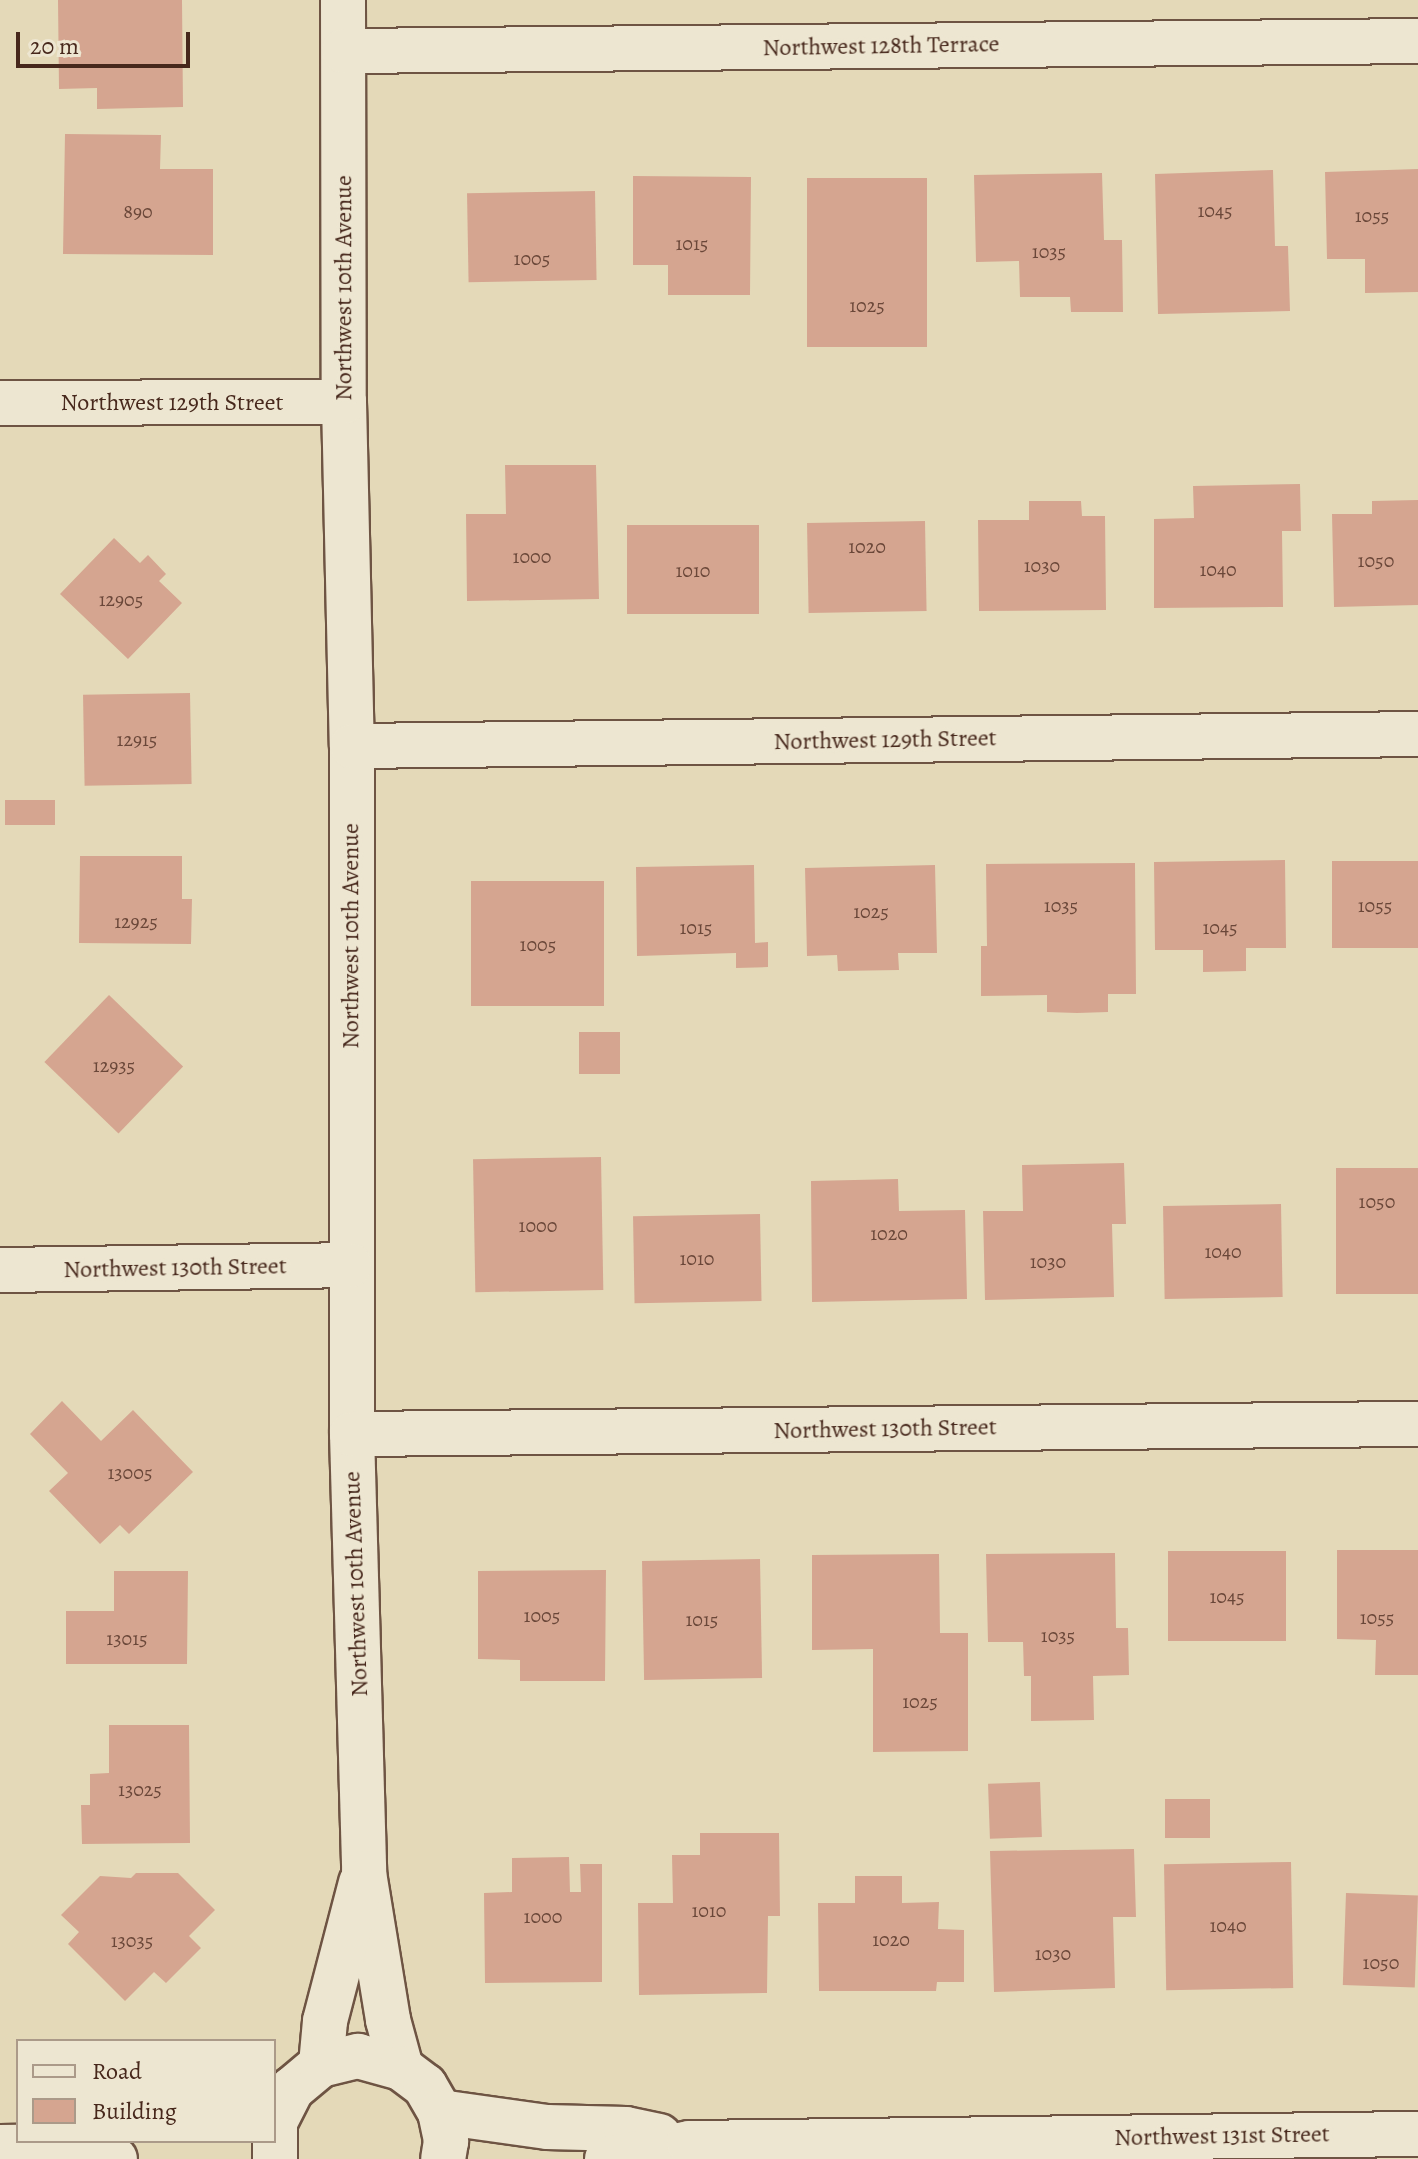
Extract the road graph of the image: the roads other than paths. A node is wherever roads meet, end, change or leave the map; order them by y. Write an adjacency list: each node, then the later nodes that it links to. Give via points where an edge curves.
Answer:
1 (343, 0): 3 (street, Northwest 10th Avenue)
2 (1418, 41): 3 (street, Northwest 128th Terrace)
3 (344, 51): 4 (street, Northwest 10th Avenue)
4 (344, 402): 5 (street, Northwest 129th Street); 7 (street, Northwest 10th Avenue)
5 (0, 403)
6 (1418, 734): 7 (street, Northwest 129th Street)
7 (352, 746): 8 (street, Northwest 10th Avenue)
8 (350, 1265): 9 (street, Northwest 130th Street); 11 (street, Northwest 10th Avenue)
9 (0, 1270)
10 (1418, 1424): 11 (street, Northwest 130th Street)
11 (352, 1434): 12 (street, Northwest 10th Avenue)
12 (364, 1873): 13 (street, Northwest 10th Avenue); 14 (street, Northwest 10th Avenue, via 325,2021)
13 (401, 2068): 14 (street, via 358,2056); 15 (street, via 425,2086)
14 (296, 2084): 16 (street)
15 (440, 2112): 18 (street, Northwest 131st Street, via 547,2127 626,2129); 21 (street, via 446,2141)
16 (276, 2120)
17 (1418, 2134): 18 (street, Northwest 131st Street)
18 (689, 2143): 22 (street, Northwest 131st Street)
19 (0, 2147): 20 (street)
20 (100, 2149)
21 (443, 2159)
22 (607, 2159)

